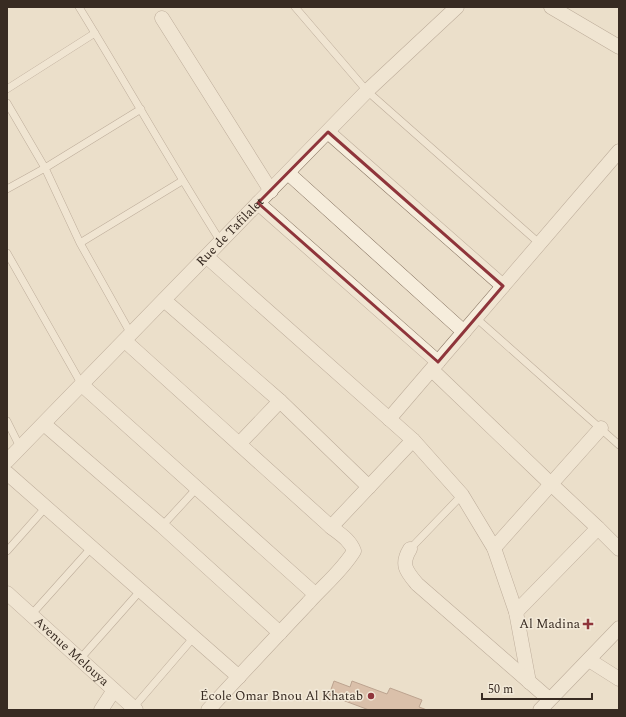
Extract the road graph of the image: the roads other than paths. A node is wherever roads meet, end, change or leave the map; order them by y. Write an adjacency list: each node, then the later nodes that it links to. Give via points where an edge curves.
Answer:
1 (79, 7): 6 (lane)
2 (295, 7): 9 (lane)
3 (457, 7): 9 (street, Rue de Tafilalet)
4 (550, 7): 7 (street)
5 (162, 18): 18 (street)
6 (95, 34): 8 (lane); 11 (lane)
7 (619, 47)
8 (7, 89)
9 (367, 91): 12 (street, Rue de Tafilalet); 22 (lane)
10 (7, 103): 14 (lane)
11 (141, 109): 14 (lane); 16 (lane)
12 (328, 132): 15 (street, Rue de Tafilalet); 25 (street)
13 (619, 151): 22 (street)
14 (45, 168): 17 (lane); 21 (lane)
15 (288, 173): 18 (street, Rue de Tafilalet); 28 (street)
16 (182, 181): 20 (lane); 21 (lane)
17 (7, 189)
18 (271, 191): 19 (street, Rue de Tafilalet)
19 (258, 204): 20 (street, Rue de Tafilalet); 30 (street)
20 (221, 242): 24 (street, Rue de Tafilalet)
21 (80, 243): 29 (lane)
22 (539, 244): 25 (street)
23 (7, 253): 31 (lane)
24 (206, 257): 26 (street, Rue de Tafilalet); 33 (street)
25 (503, 286): 27 (street)
26 (164, 300): 29 (street, Rue de Tafilalet); 32 (street)
27 (476, 318): 28 (street); 36 (lane)
28 (464, 332): 30 (street)
29 (128, 338): 31 (street, Rue de Tafilalet); 38 (street)
30 (435, 366): 33 (street); 43 (street)
31 (82, 386): 35 (street, Rue de Tafilalet); 45 (street)
32 (280, 401): 38 (street); 44 (street)
33 (389, 419): 37 (street)
34 (7, 421): 40 (lane)
35 (44, 424): 40 (street, Rue de Tafilalet); 48 (street)
36 (601, 428): 39 (lane); 43 (street)
37 (413, 440): 44 (street); 46 (street)
38 (238, 444): 49 (street)
39 (619, 445)
40 (20, 447): 41 (street, Rue de Tafilalet)
41 (7, 461)
42 (7, 473): 47 (street)
43 (551, 484): 50 (street); 52 (street)
44 (369, 487): 49 (street)
45 (198, 488): 48 (lane); 58 (street)
46 (462, 495): 52 (street); 53 (lane)
47 (46, 507): 51 (street); 55 (lane)
48 (162, 526): 62 (street)
49 (331, 527): 58 (street, via 352,544 354,551 336,574)
50 (598, 528): 54 (street); 59 (street)
51 (92, 547): 56 (street); 60 (lane)
52 (494, 548): 59 (street)
53 (410, 549): 68 (street, via 406,555 405,566 417,584)
54 (619, 550)
55 (7, 551)
56 (141, 590): 63 (street); 64 (lane)
57 (7, 593): 60 (street, Avenue Melouya)
58 (315, 594): 62 (street)
59 (516, 612): 68 (street)
60 (31, 615): 64 (street, Avenue Melouya)
61 (619, 628): 65 (street)
62 (280, 633): 66 (street)
63 (194, 637): 66 (street); 71 (lane)
64 (80, 659): 69 (street, Avenue Melouya)
65 (589, 660): 67 (street); 70 (street)
66 (239, 677): 73 (street)
67 (619, 679)
68 (529, 682): 70 (street)
69 (114, 690): 71 (street, Avenue Melouya); 72 (street)
70 (549, 700): 74 (street)
71 (135, 709)
72 (101, 710)
73 (208, 710)
74 (540, 710)

